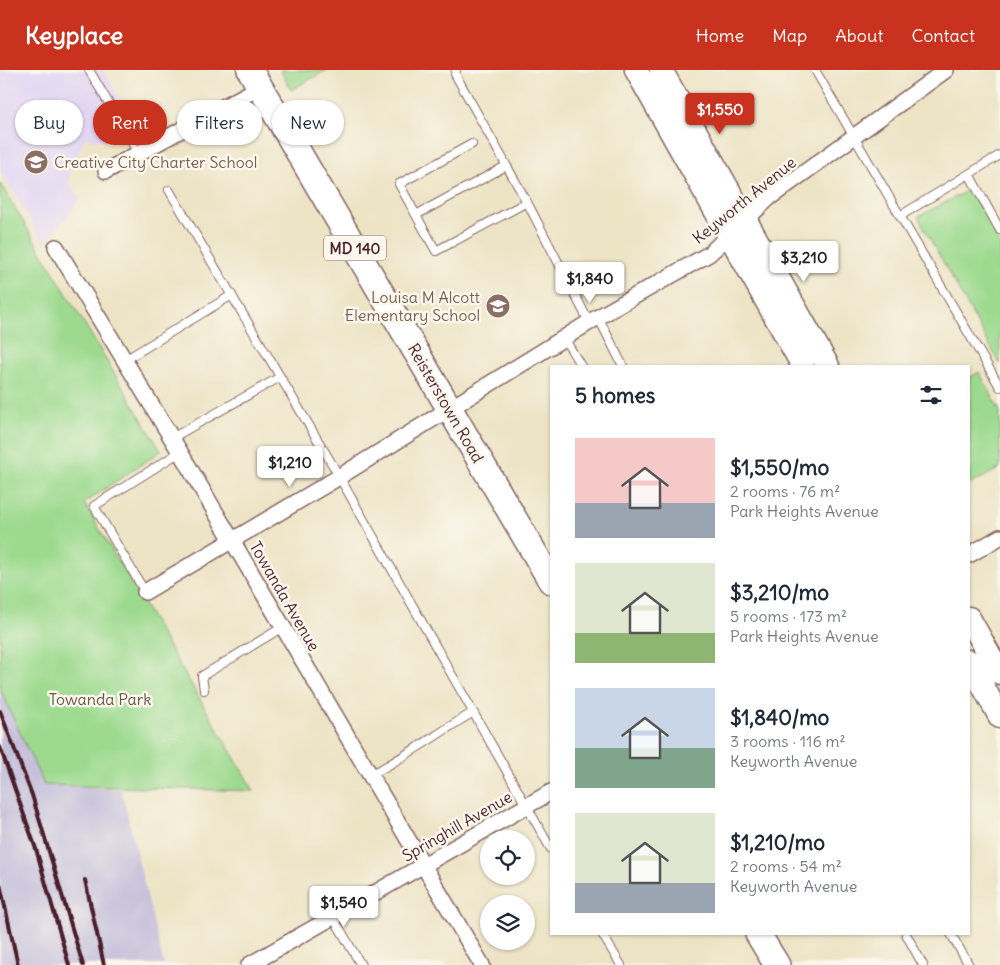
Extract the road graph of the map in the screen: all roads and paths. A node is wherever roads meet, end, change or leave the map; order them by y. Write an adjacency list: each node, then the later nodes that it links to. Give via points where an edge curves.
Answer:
1 (89, 70): 10 (lane)
2 (456, 70): 12 (lane, via 455,74)
3 (636, 70): 21 (main road)
4 (661, 70): 19 (main road)
5 (815, 70): 8 (lane)
6 (946, 70): 8 (street, Keyworth Avenue)
7 (255, 79): 10 (street); 33 (main road, Reisterstown Road / MD 140)
8 (854, 137): 18 (lane); 19 (street, Keyworth Avenue)
9 (472, 144): 17 (lane, via 399,184)
10 (138, 154): 13 (street)
11 (1000, 155): 14 (lane)
12 (506, 166): 16 (lane); 17 (lane)
13 (106, 171)
14 (969, 174): 18 (lane); 20 (lane)
15 (169, 190): 23 (lane)
16 (527, 202): 17 (lane, via 436,251); 24 (lane)
17 (416, 215)
18 (900, 216): 32 (lane)
19 (746, 218): 21 (street, Keyworth Avenue); 30 (main road)
20 (1000, 230)
21 (730, 236): 24 (street, Keyworth Avenue, via 709,254); 29 (main road)
22 (56, 247): 26 (street, Towanda Avenue)
23 (232, 295): 26 (lane); 31 (lane)
24 (594, 320): 25 (street, Keyworth Avenue); 28 (lane)
25 (564, 338): 27 (lane); 33 (street, Keyworth Avenue)
26 (125, 360): 34 (street, Towanda Avenue)
27 (580, 365)
28 (623, 365)
29 (802, 365)
30 (827, 365)
31 (280, 377): 34 (lane); 36 (lane)
32 (1000, 387)
33 (450, 409): 36 (street, Keyworth Avenue); 40 (main road, Reisterstown Road / MD 140)
34 (172, 438): 35 (street, Towanda Avenue)
35 (180, 452): 38 (street, Towanda Avenue); 41 (lane, via 94,506)
36 (338, 477): 38 (street, Keyworth Avenue); 47 (lane)
37 (1000, 537): 39 (street)
38 (232, 540): 41 (street, Keyworth Avenue); 43 (street, Towanda Avenue)
39 (970, 554)
40 (550, 579)
41 (145, 592)
42 (970, 620): 45 (main road)
43 (283, 627): 46 (lane, via 202,676); 49 (street, Towanda Avenue)
44 (970, 663): 48 (main road)
45 (1000, 673)
46 (204, 690)
47 (472, 713): 49 (lane); 51 (lane)
48 (1000, 717)
49 (370, 775): 53 (street, Towanda Avenue)
50 (550, 793): 51 (street, Springhill Avenue)
51 (526, 807): 52 (lane); 53 (street, Springhill Avenue)
52 (550, 848)
53 (423, 865): 54 (street, Springhill Avenue); 61 (street, Towanda Avenue)
54 (333, 917): 59 (street, Springhill Avenue); 60 (lane)
55 (603, 935): 62 (lane)
56 (759, 935): 63 (main road)
57 (907, 935): 64 (lane)
58 (952, 935): 65 (lane)
59 (250, 965)
60 (362, 965)
61 (482, 965)
62 (621, 965)
63 (777, 965)
64 (924, 965)
65 (969, 965)

